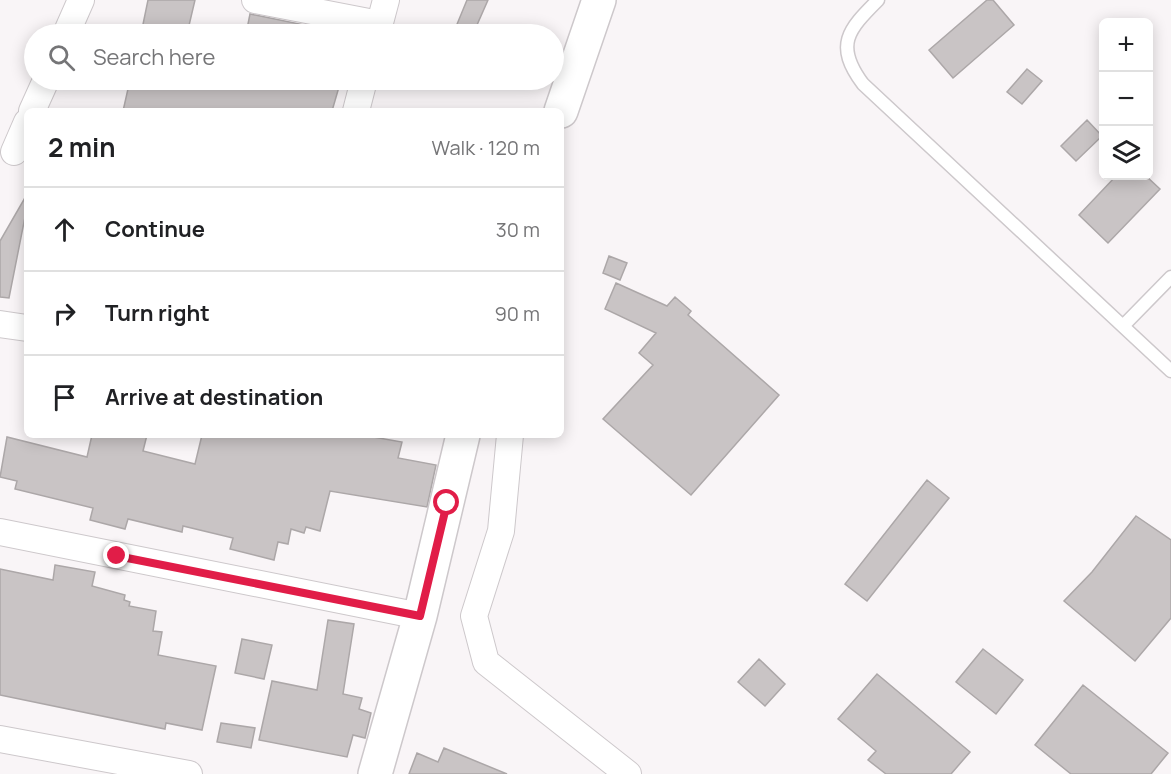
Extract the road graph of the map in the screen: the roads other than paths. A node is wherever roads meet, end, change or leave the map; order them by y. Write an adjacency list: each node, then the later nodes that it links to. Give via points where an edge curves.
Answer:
1 (81, 0): 6 (street)
2 (255, 0): 5 (street)
3 (599, 0): 11 (street)
4 (878, 0): 16 (lane, via 852,26 848,42 852,69 863,84)
5 (381, 20)
6 (70, 24)
7 (41, 90): 9 (street)
8 (361, 90): 10 (street)
9 (33, 108)
10 (357, 108)
11 (562, 108)
12 (24, 128): 13 (street)
13 (14, 148)
14 (1171, 277): 16 (lane)
15 (0, 324): 17 (street)
16 (1123, 326): 18 (lane)
17 (24, 328)
18 (1171, 371)
19 (462, 438): 22 (street)
20 (510, 438): 26 (street, via 501,531 474,616 486,662)
21 (0, 532): 22 (street)
22 (420, 616): 25 (street)
23 (0, 739): 24 (street)
24 (189, 774)
25 (375, 774)
26 (628, 774)

